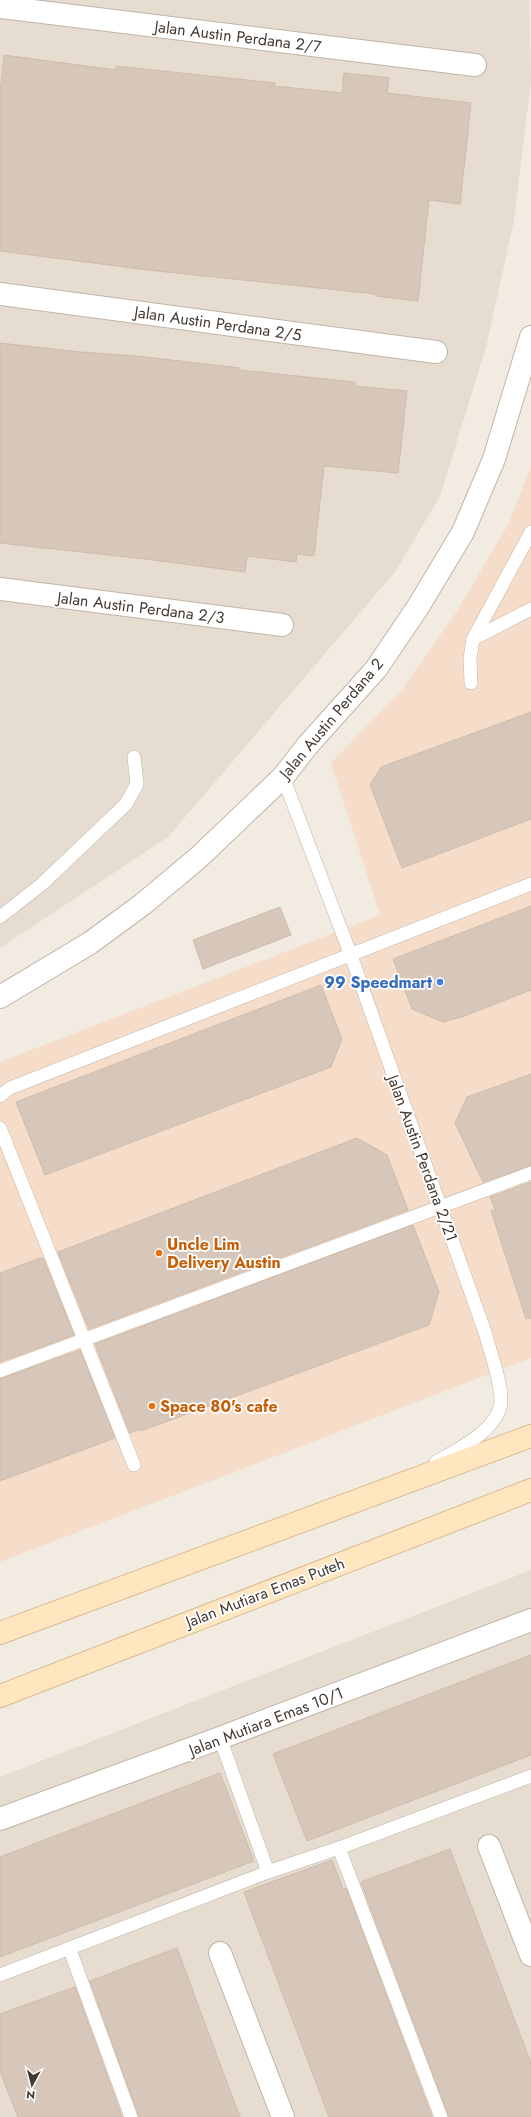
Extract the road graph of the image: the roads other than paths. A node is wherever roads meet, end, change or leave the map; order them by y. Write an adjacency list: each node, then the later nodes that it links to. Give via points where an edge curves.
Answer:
1 (0, 7): 2 (street, Jalan Austin Perdana 2/7)
2 (475, 65)
3 (0, 294): 5 (street, Jalan Austin Perdana 2/5)
4 (531, 337): 13 (street, Jalan Austin Perdana 2, via 494,459 463,532 418,607 376,669 307,746)
5 (436, 352)
6 (531, 532): 10 (lane)
7 (0, 589): 9 (street, Jalan Austin Perdana 2/3)
8 (531, 610): 10 (lane)
9 (282, 625)
10 (473, 639): 11 (lane, via 470,659)
11 (471, 683)
12 (134, 757): 15 (lane, via 137,784 126,804 48,879)
13 (283, 777): 16 (lane, Jalan Austin Perdana 2/21); 17 (street, Jalan Austin Perdana 2, via 198,858 143,904 90,943)
14 (531, 884): 16 (lane)
15 (0, 917)
16 (350, 953): 18 (lane, via 10,1088); 21 (lane, Jalan Austin Perdana 2/21)
17 (0, 997)
18 (0, 1096)
19 (0, 1128): 22 (lane)
20 (531, 1173): 21 (lane)
21 (440, 1206): 22 (lane); 27 (lane, Jalan Austin Perdana 2/21, via 486,1335 501,1402 496,1416 488,1427 464,1447)
22 (84, 1340): 23 (lane); 25 (lane)
23 (0, 1371)
24 (531, 1436): 27 (street)
25 (134, 1465)
26 (531, 1490): 29 (street, Jalan Mutiara Emas Puteh)
27 (386, 1491): 31 (street)
28 (531, 1497): 29 (street)
29 (496, 1502): 32 (street, Jalan Mutiara Emas Puteh)
30 (531, 1620): 33 (street, Jalan Mutiara Emas 10/1)
31 (0, 1633)
32 (0, 1696)
33 (220, 1738): 35 (street, Jalan Mutiara Emas 10/1); 38 (lane)
34 (531, 1776): 37 (lane)
35 (0, 1819)
36 (490, 1846): 41 (street)
37 (339, 1848): 38 (lane); 45 (lane)
38 (268, 1872): 39 (lane)
39 (70, 1950): 42 (lane); 43 (lane)
40 (220, 1953): 44 (street)
41 (531, 1955)
42 (0, 1975)
43 (131, 2117)
44 (283, 2117)
45 (441, 2117)

